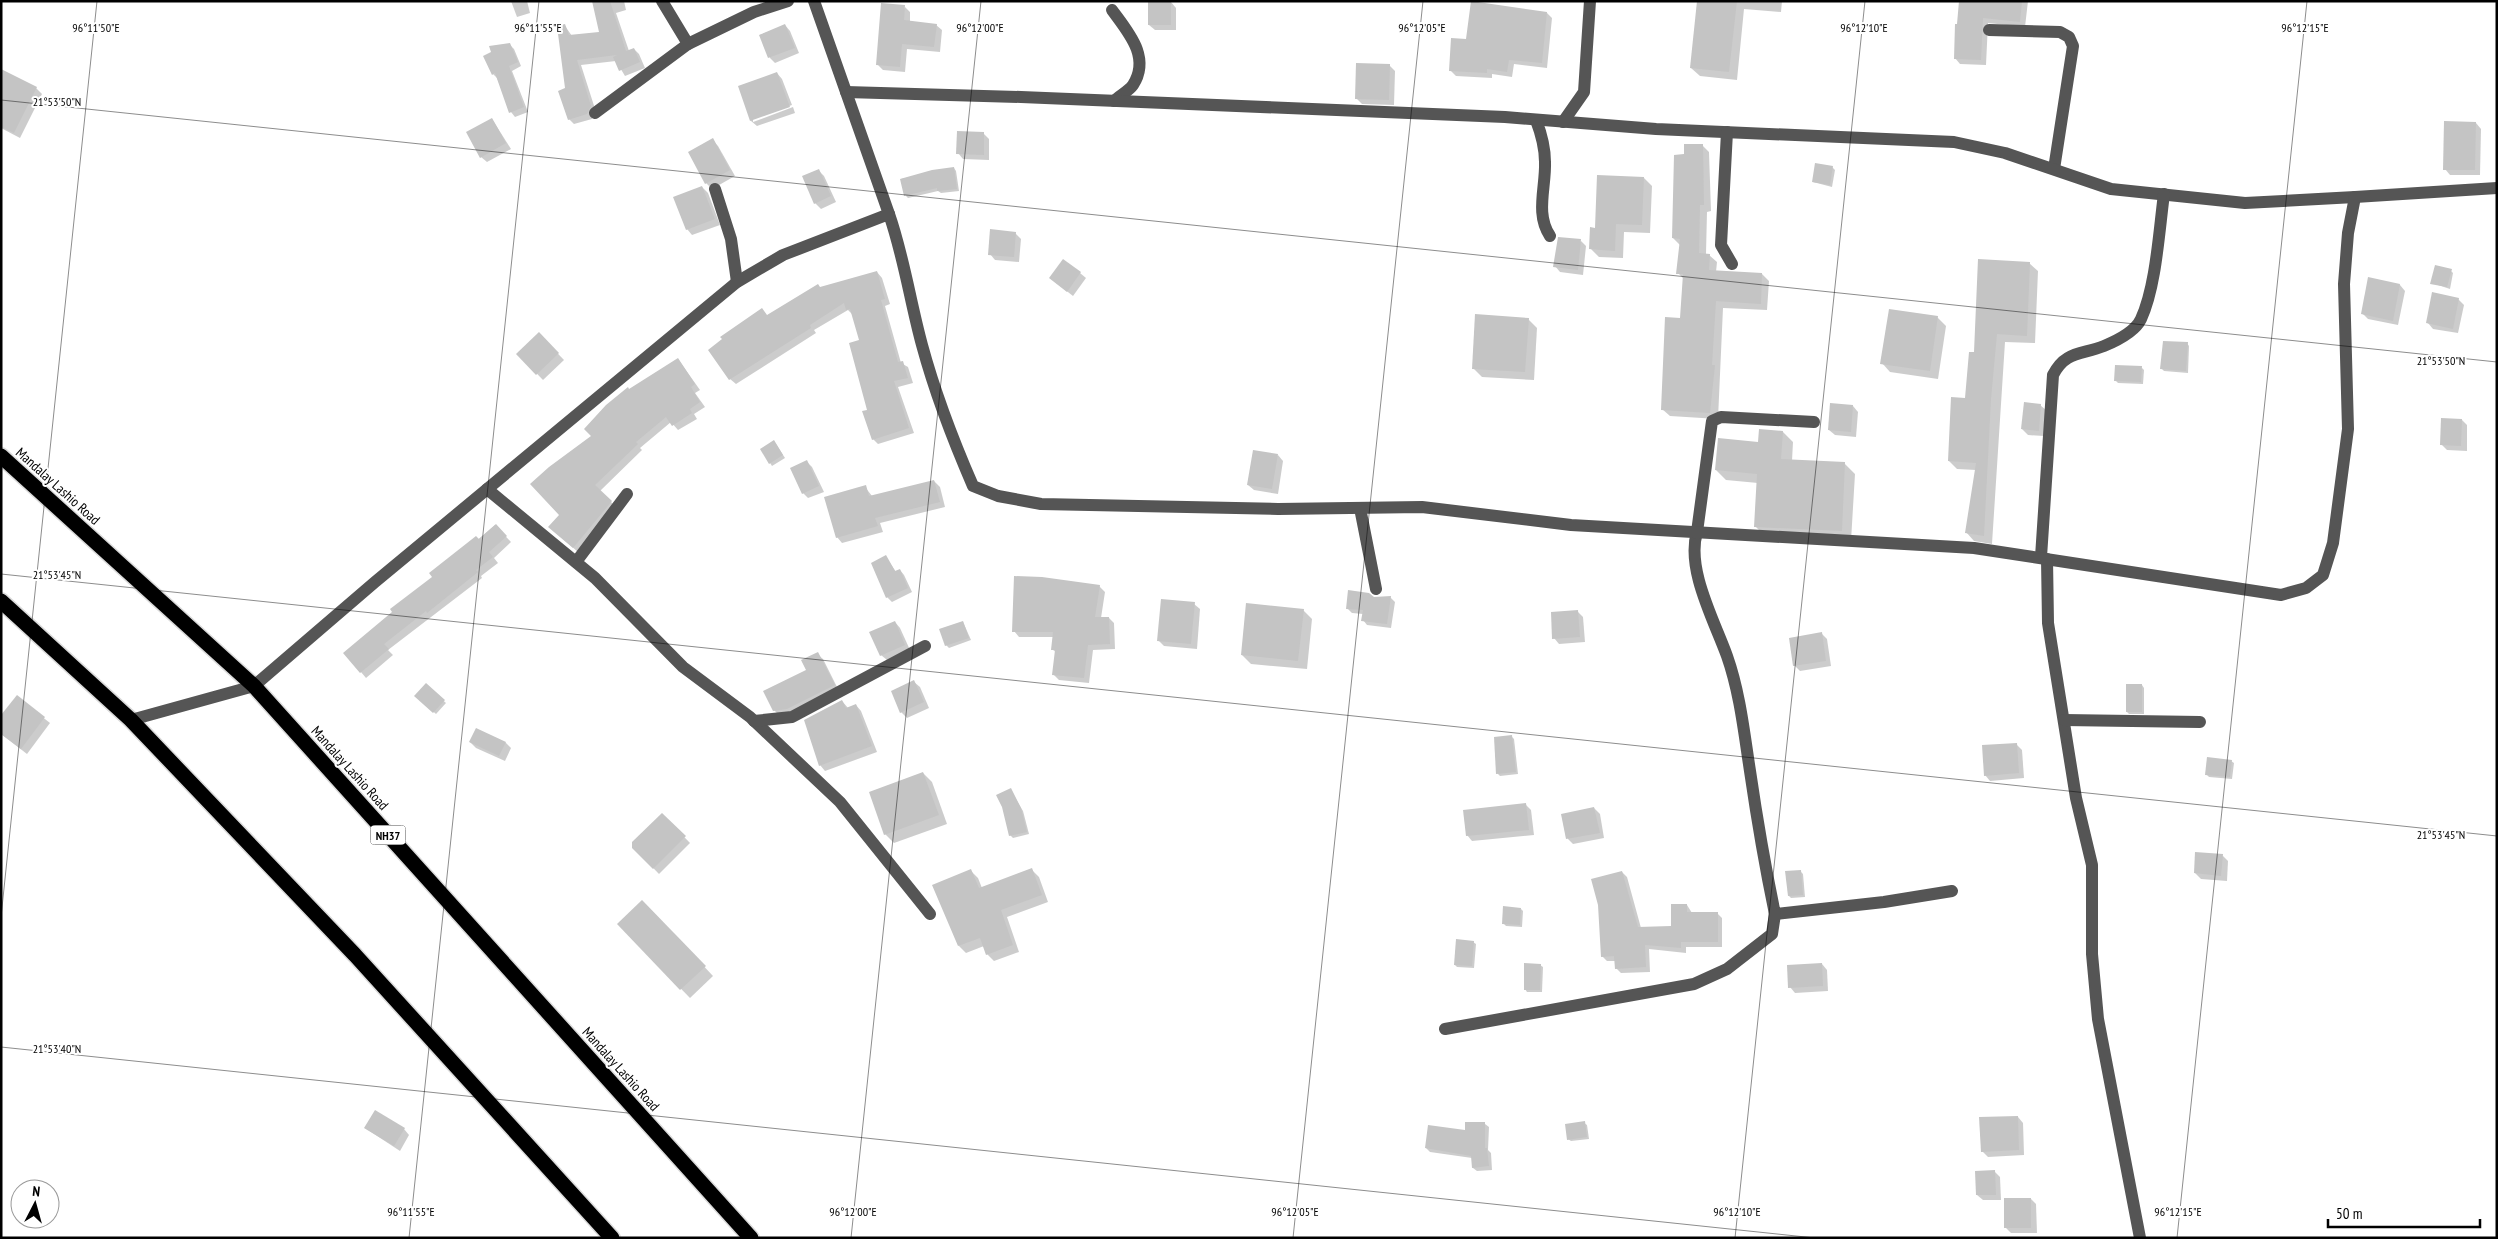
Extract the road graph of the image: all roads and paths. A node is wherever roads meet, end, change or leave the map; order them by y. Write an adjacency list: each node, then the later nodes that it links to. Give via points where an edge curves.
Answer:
1 (662, 1): 7 (street)
2 (788, 1): 7 (street, via 754,12)
3 (814, 1): 8 (street)
4 (1590, 1): 12 (street, via 1584,92)
5 (1112, 10): 9 (street, via 1137,44 1140,64 1132,86)
6 (1989, 30): 14 (street, via 2060,32 2069,37 2073,46)
7 (688, 44): 10 (street)
8 (846, 92): 9 (street); 19 (street)
9 (1114, 100): 11 (street)
10 (595, 113)
11 (1536, 120): 12 (street); 20 (street, via 1542,136 1545,162 1542,223)
12 (1563, 122): 13 (street)
13 (1727, 132): 14 (street, via 1954,142 2005,153); 21 (street, via 1721,245)
14 (2054, 169): 17 (street, via 2111,189)
15 (2497, 188): 18 (street)
16 (715, 189): 22 (street, via 731,239)
17 (2164, 194): 18 (street, via 2245,203); 29 (street, via 2150,286 2140,321 2125,335 2059,362 2053,375)
18 (2356, 197): 29 (street, via 2348,233 2344,284 2348,429 2333,543 2323,575 2306,588 2281,595)
19 (888, 214): 22 (street, via 783,255); 27 (street, via 899,244 922,345 953,440 973,486 998,496 1041,504)
20 (1550, 236)
21 (1732, 264)
22 (737, 282): 25 (street)
23 (1814, 422): 28 (street, via 1720,417 1712,421)
24 (1, 456): 34 (highway, Mandalay Lashio Road / NH37)
25 (487, 489): 30 (street); 34 (street)
26 (627, 494): 30 (street)
27 (1360, 508): 28 (street, via 1422,507 1571,525); 31 (street)
28 (1697, 532): 29 (street, via 1974,548); 41 (street, via 1694,559 1738,692)
29 (2044, 558): 36 (street, via 2048,623)
30 (576, 562): 37 (street, via 635,616 682,667)
31 (1376, 589)
32 (1, 601): 35 (highway)
33 (925, 646): 37 (street, via 792,717)
34 (254, 686): 35 (street); 44 (highway, Mandalay Lashio Road / NH37)
35 (131, 720): 43 (highway, via 355,955)
36 (2064, 720): 38 (street); 45 (street, via 2076,798 2092,865 2092,954 2098,1019)
37 (754, 721): 40 (street, via 840,802)
38 (2200, 722)
39 (1952, 891): 41 (street)
40 (930, 914)
41 (1775, 914): 42 (street, via 1772,934 1727,969 1694,984)
42 (1445, 1029)
43 (612, 1238)
44 (751, 1238)
45 (2140, 1238)

